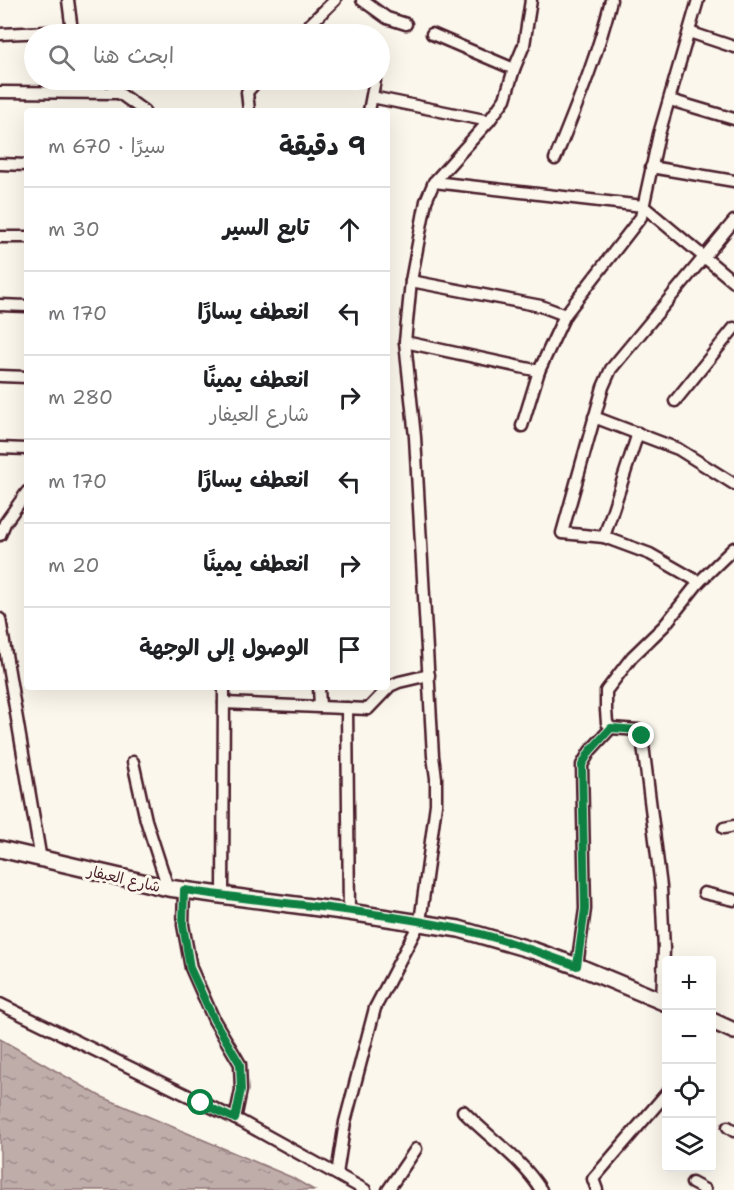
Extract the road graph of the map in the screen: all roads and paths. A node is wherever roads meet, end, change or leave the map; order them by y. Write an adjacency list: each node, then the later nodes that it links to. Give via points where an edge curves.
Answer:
1 (68, 0): 7 (street)
2 (362, 0): 9 (street, via 387,18)
3 (531, 0): 15 (street, via 524,45)
4 (611, 0): 28 (street, via 604,32)
5 (698, 0): 10 (street)
6 (333, 1): 8 (street)
7 (72, 24)
8 (310, 24)
9 (406, 24)
10 (689, 32): 14 (street); 22 (street)
11 (0, 34): 12 (street)
12 (24, 34)
13 (432, 34): 15 (street)
14 (734, 47)
15 (514, 69): 27 (street, via 505,99)
16 (117, 90): 20 (street)
17 (249, 90): 24 (street)
18 (373, 90): 21 (street)
19 (0, 92): 20 (street)
20 (119, 93): 23 (street)
21 (372, 97): 25 (street); 27 (street)
22 (670, 100): 26 (street); 31 (street)
23 (140, 108)
24 (249, 108)
25 (370, 108)
26 (734, 119)
27 (489, 122): 33 (street)
28 (555, 159)
29 (0, 165): 30 (street)
30 (24, 165)
31 (651, 167): 32 (street); 34 (street)
32 (734, 181)
33 (434, 182): 34 (street); 39 (street, via 426,201)
34 (643, 206): 38 (street); 43 (street, via 641,217)
35 (734, 221): 38 (street)
36 (0, 237): 37 (street)
37 (24, 237)
38 (705, 258): 40 (street); 50 (street, via 611,369)
39 (411, 281): 43 (street, via 541,306); 45 (street)
40 (734, 282)
41 (0, 305): 42 (street)
42 (24, 306)
43 (565, 315): 46 (street)
44 (734, 328): 49 (street)
45 (405, 342): 46 (street); 62 (street, via 416,437)
46 (539, 370): 51 (street)
47 (0, 376): 48 (street)
48 (24, 377)
49 (675, 401)
50 (594, 417): 52 (street); 58 (street, via 562,533)
51 (522, 426)
52 (638, 433): 55 (street, via 678,449); 58 (street)
53 (0, 448): 54 (street)
54 (24, 449)
55 (734, 484)
56 (24, 496): 57 (street)
57 (0, 535)
58 (604, 537): 60 (street, via 650,554)
59 (734, 548): 60 (street)
60 (699, 582): 70 (street, via 606,691 607,723)
61 (0, 619): 73 (street)
62 (429, 675): 63 (street); 80 (street, via 436,804)
63 (390, 686)
64 (224, 690): 67 (street)
65 (319, 690): 68 (street)
66 (386, 690): 69 (street, via 368,710)
67 (224, 703): 68 (street); 77 (street)
68 (320, 707): 69 (street)
69 (347, 708): 79 (street)
70 (611, 728): 81 (street, via 638,730 642,736 661,887); 82 (street, via 582,765 585,909)
71 (134, 762): 74 (street, via 146,820)
72 (0, 849): 73 (main road, شارع العيفار)
73 (41, 860): 74 (main road, شارع العيفار)
74 (168, 888): 75 (main road, شارع العيفار)
75 (184, 890): 77 (main road, شارع العيفار); 89 (street, via 183,925 190,968 240,1064 241,1090)
76 (704, 893): 78 (street)
77 (223, 896): 79 (main road, شارع العيفار)
78 (734, 900)
79 (348, 912): 80 (main road, شارع العيفار)
80 (420, 922): 82 (main road, شارع العيفار, via 489,937); 91 (street, via 375,1008 345,1122)
81 (664, 956)
82 (577, 966): 83 (main road, شارع العيفار)
83 (662, 1001)
84 (0, 1004): 89 (street)
85 (716, 1023): 86 (main road)
86 (734, 1031)
87 (662, 1099): 96 (street, via 593,1179)
88 (463, 1111): 95 (street, via 517,1158)
89 (235, 1119): 91 (street)
90 (416, 1149): 94 (street)
91 (337, 1174): 93 (street)
92 (692, 1183): 97 (street)
93 (365, 1190)
94 (388, 1190)
95 (541, 1190)
96 (597, 1190)
97 (705, 1190)

